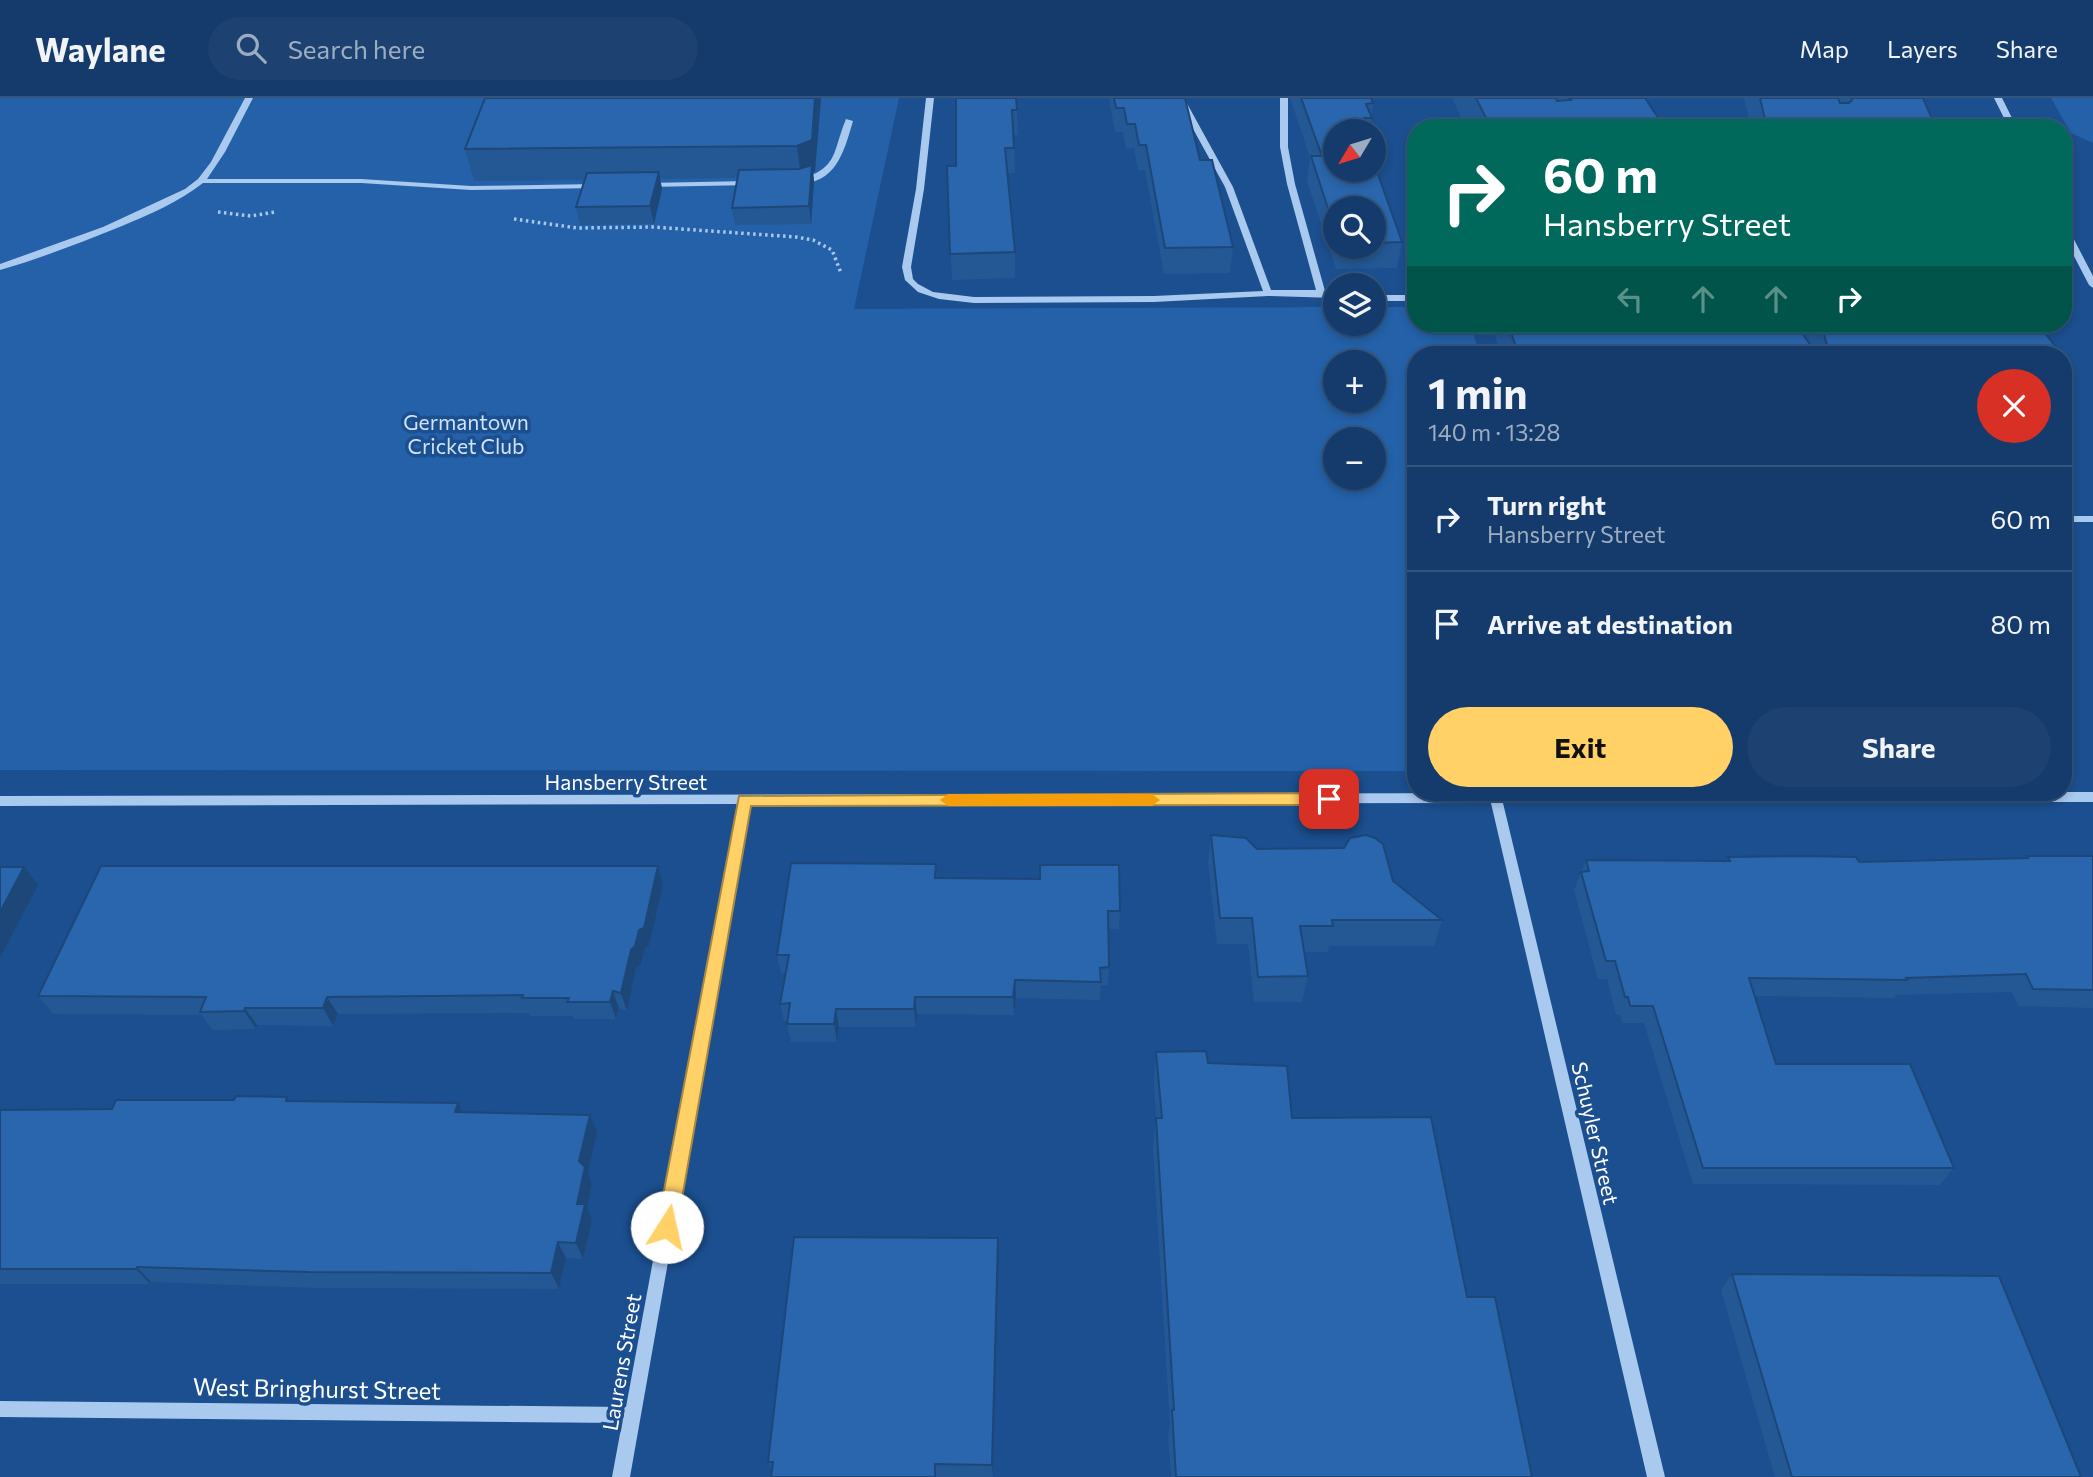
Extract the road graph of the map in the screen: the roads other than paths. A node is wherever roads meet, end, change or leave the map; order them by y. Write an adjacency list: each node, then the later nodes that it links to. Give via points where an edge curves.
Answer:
1 (249, 98): 8 (street)
2 (930, 98): 16 (street, via 906,269 909,280 921,289 974,300)
3 (1180, 98): 16 (street, via 1228,187)
4 (1284, 98): 17 (street, via 1284,147 1291,184)
5 (1998, 98): 6 (street)
6 (2008, 119)
7 (849, 121): 9 (street, via 836,163 826,174)
8 (201, 181): 12 (street, via 361,181 471,188); 14 (street, via 182,196)
9 (787, 182)
10 (759, 183): 11 (street)
11 (636, 185)
12 (608, 186)
13 (2072, 244): 15 (street)
14 (0, 267)
15 (2093, 285)
16 (1268, 293): 17 (street)
17 (1321, 293)
18 (1386, 298): 19 (street)
19 (1407, 298)
20 (2072, 519): 21 (street)
21 (2093, 520)
22 (2072, 797): 23 (street, Hansberry Street)
23 (2093, 797)
24 (1407, 799): 25 (street, Hansberry Street)
25 (744, 800): 27 (street, Hansberry Street); 29 (street, Laurens Street)
26 (1496, 801): 31 (street, Schuyler Street)
27 (0, 802)
28 (0, 1409): 29 (street, West Bringhurst Street)
29 (633, 1415): 30 (street, Laurens Street)
30 (621, 1477)
31 (1656, 1477)

